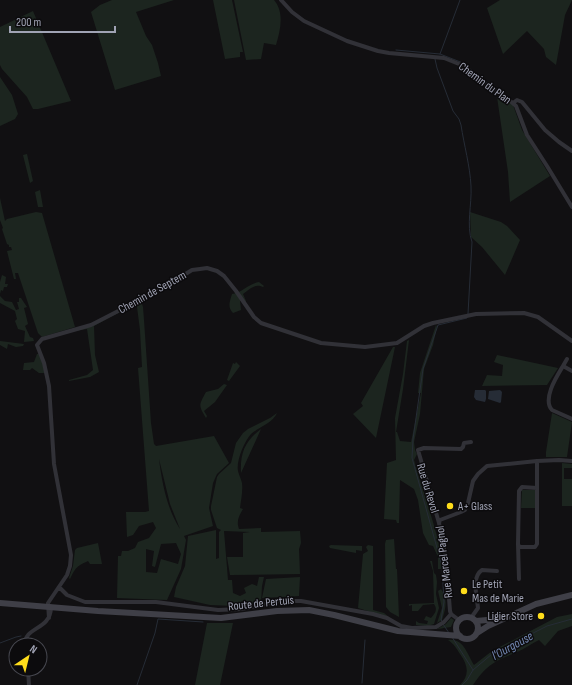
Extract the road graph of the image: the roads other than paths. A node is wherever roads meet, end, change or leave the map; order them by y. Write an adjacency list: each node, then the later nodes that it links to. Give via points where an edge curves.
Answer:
1 (281, 0): 2 (street, Chemin du Plan, via 304,21 347,41 378,51 438,56 451,60 464,66 487,86)
2 (513, 103): 3 (street, via 517,100 522,102 545,130); 4 (street, Chemin du Plan, via 519,111 527,135)
3 (572, 150)
4 (572, 207)
5 (572, 340): 18 (street, Chemin de Septem, via 536,316 496,313 433,323 392,344 365,347 321,343 261,323 224,276 207,268 192,270 91,325 42,339 37,345 49,386 54,464 71,555 70,570)
6 (567, 359): 7 (street)
7 (563, 366): 8 (street); 9 (street, via 552,386 549,406 553,411)
8 (572, 371)
9 (572, 419)
10 (471, 442): 14 (street, Rue du Revol, via 464,443 461,449 418,450)
11 (537, 461): 12 (street, Rue Marcel Pagnol); 13 (street); 14 (street, Rue Marcel Pagnol, via 485,467 473,481 465,510 442,518)
12 (572, 461)
13 (537, 488): 15 (street, via 520,489); 15 (street, via 537,545)
14 (439, 523): 22 (street, Rue Marcel Pagnol, via 446,559)
15 (518, 545): 17 (street)
16 (497, 571): 24 (street, via 482,570 477,576 478,608)
17 (519, 579)
18 (59, 587): 21 (street, Chemin de Septem, via 51,597); 22 (street, via 67,595 85,602 156,602 218,610 240,609 280,601 301,601 373,614 407,627 436,627)
19 (572, 595): 23 (main road, via 541,602)
20 (0, 603): 21 (main road, Route de Pertuis)
21 (49, 606): 26 (main road, Route de Pertuis, via 221,618 309,610 391,630); 29 (street, via 48,618 44,625)
22 (451, 614): 25 (street, Rue Marcel Pagnol)
23 (509, 617): 24 (main road, via 486,621); 27 (main road)
24 (474, 619): 25 (main road, via 466,617); 27 (main road, via 478,627)
25 (457, 623): 26 (main road, Route de Pertuis, via 446,631); 28 (main road, via 457,633)
26 (432, 633): 28 (main road, Route de Pertuis)
27 (477, 633): 28 (main road, via 469,639)
28 (460, 636)
29 (26, 637)

